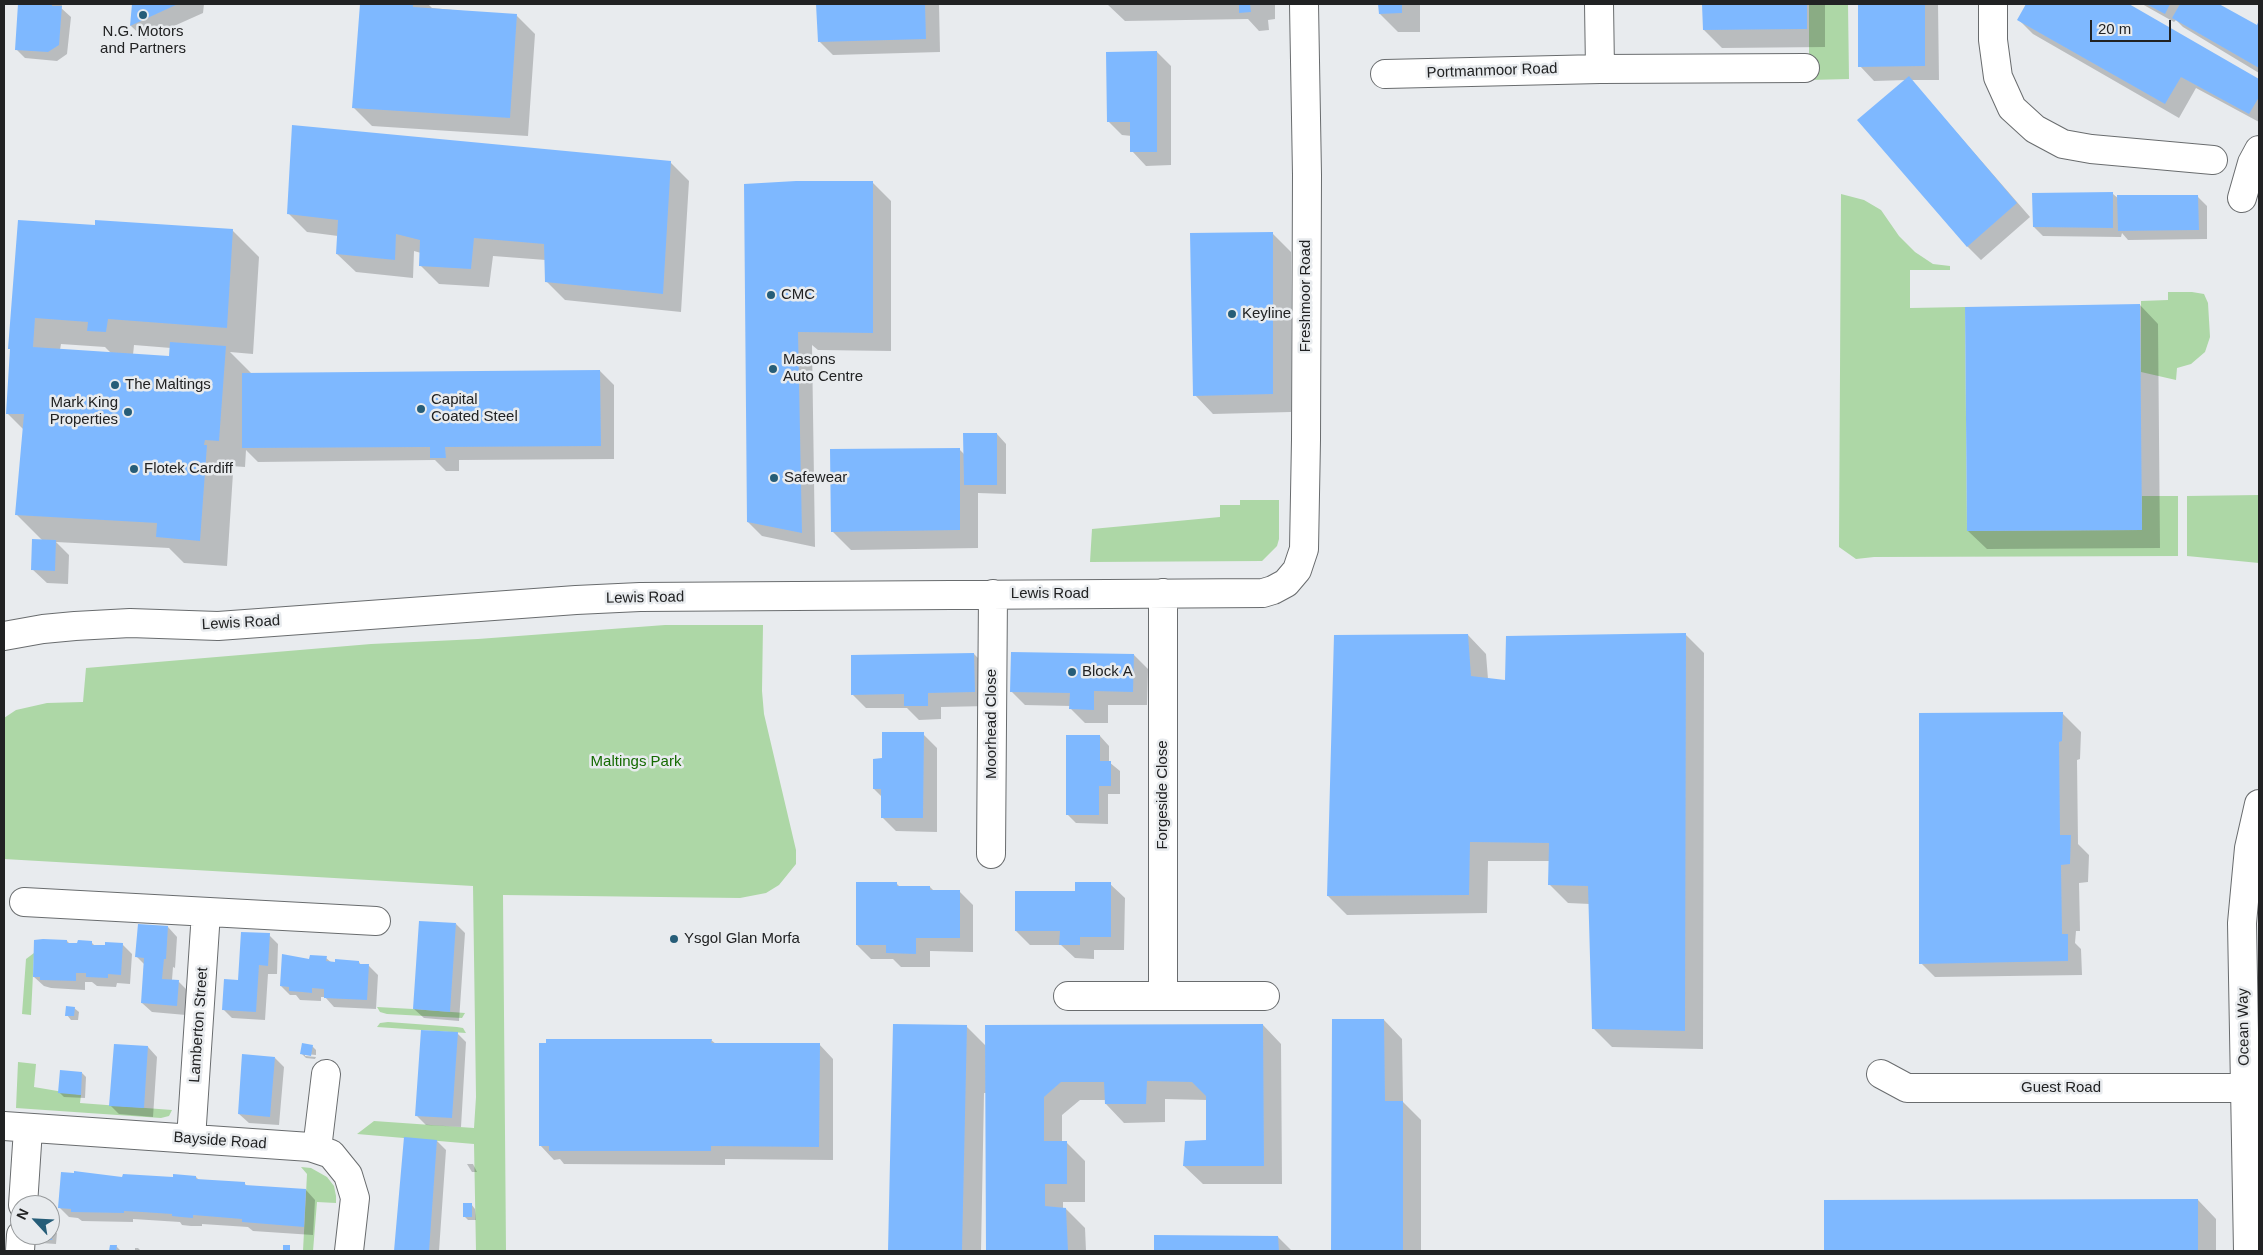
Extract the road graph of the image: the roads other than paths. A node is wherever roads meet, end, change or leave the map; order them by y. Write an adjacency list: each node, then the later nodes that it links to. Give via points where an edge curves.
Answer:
1 (1304, 4): 10 (street, Freshmoor Road, via 1304,549 1297,570)
2 (1599, 4): 5 (street)
3 (1994, 4): 8 (street, via 1993,40 1998,77 2012,108 2035,129 2063,144 2091,149)
4 (1805, 68): 5 (street, Portmanmoor Road)
5 (1600, 69): 6 (street, Portmanmoor Road)
6 (1385, 74)
7 (2259, 150): 9 (street)
8 (2213, 160)
9 (2242, 198)
10 (1286, 584): 12 (street, Lewis Road, via 1263,593)
11 (993, 594): 12 (street, Lewis Road); 13 (street, Lewis Road, via 576,600 218,626 130,623 75,626); 15 (street, Moorhead Close)
12 (1163, 594): 20 (street, Forgeside Close)
13 (4, 636)
14 (2259, 804): 24 (street, Ocean Way, via 2249,848 2242,923)
15 (991, 854)
16 (24, 902): 17 (street)
17 (206, 912): 18 (street); 26 (street, Lamberton Street)
18 (376, 922)
19 (1068, 996): 20 (street)
20 (1163, 996): 21 (street)
21 (1265, 996)
22 (326, 1074): 27 (street)
23 (1881, 1074): 24 (street, Guest Road, via 1907,1088)
24 (2246, 1088): 30 (street, Ocean Way)
25 (16, 1127): 26 (street, Bayside Road); 28 (street)
26 (191, 1139): 27 (street, Bayside Road)
27 (317, 1149): 29 (street, Bayside Road, via 331,1154 348,1175 355,1198)
28 (22, 1195)
29 (349, 1251)
30 (2248, 1251)

